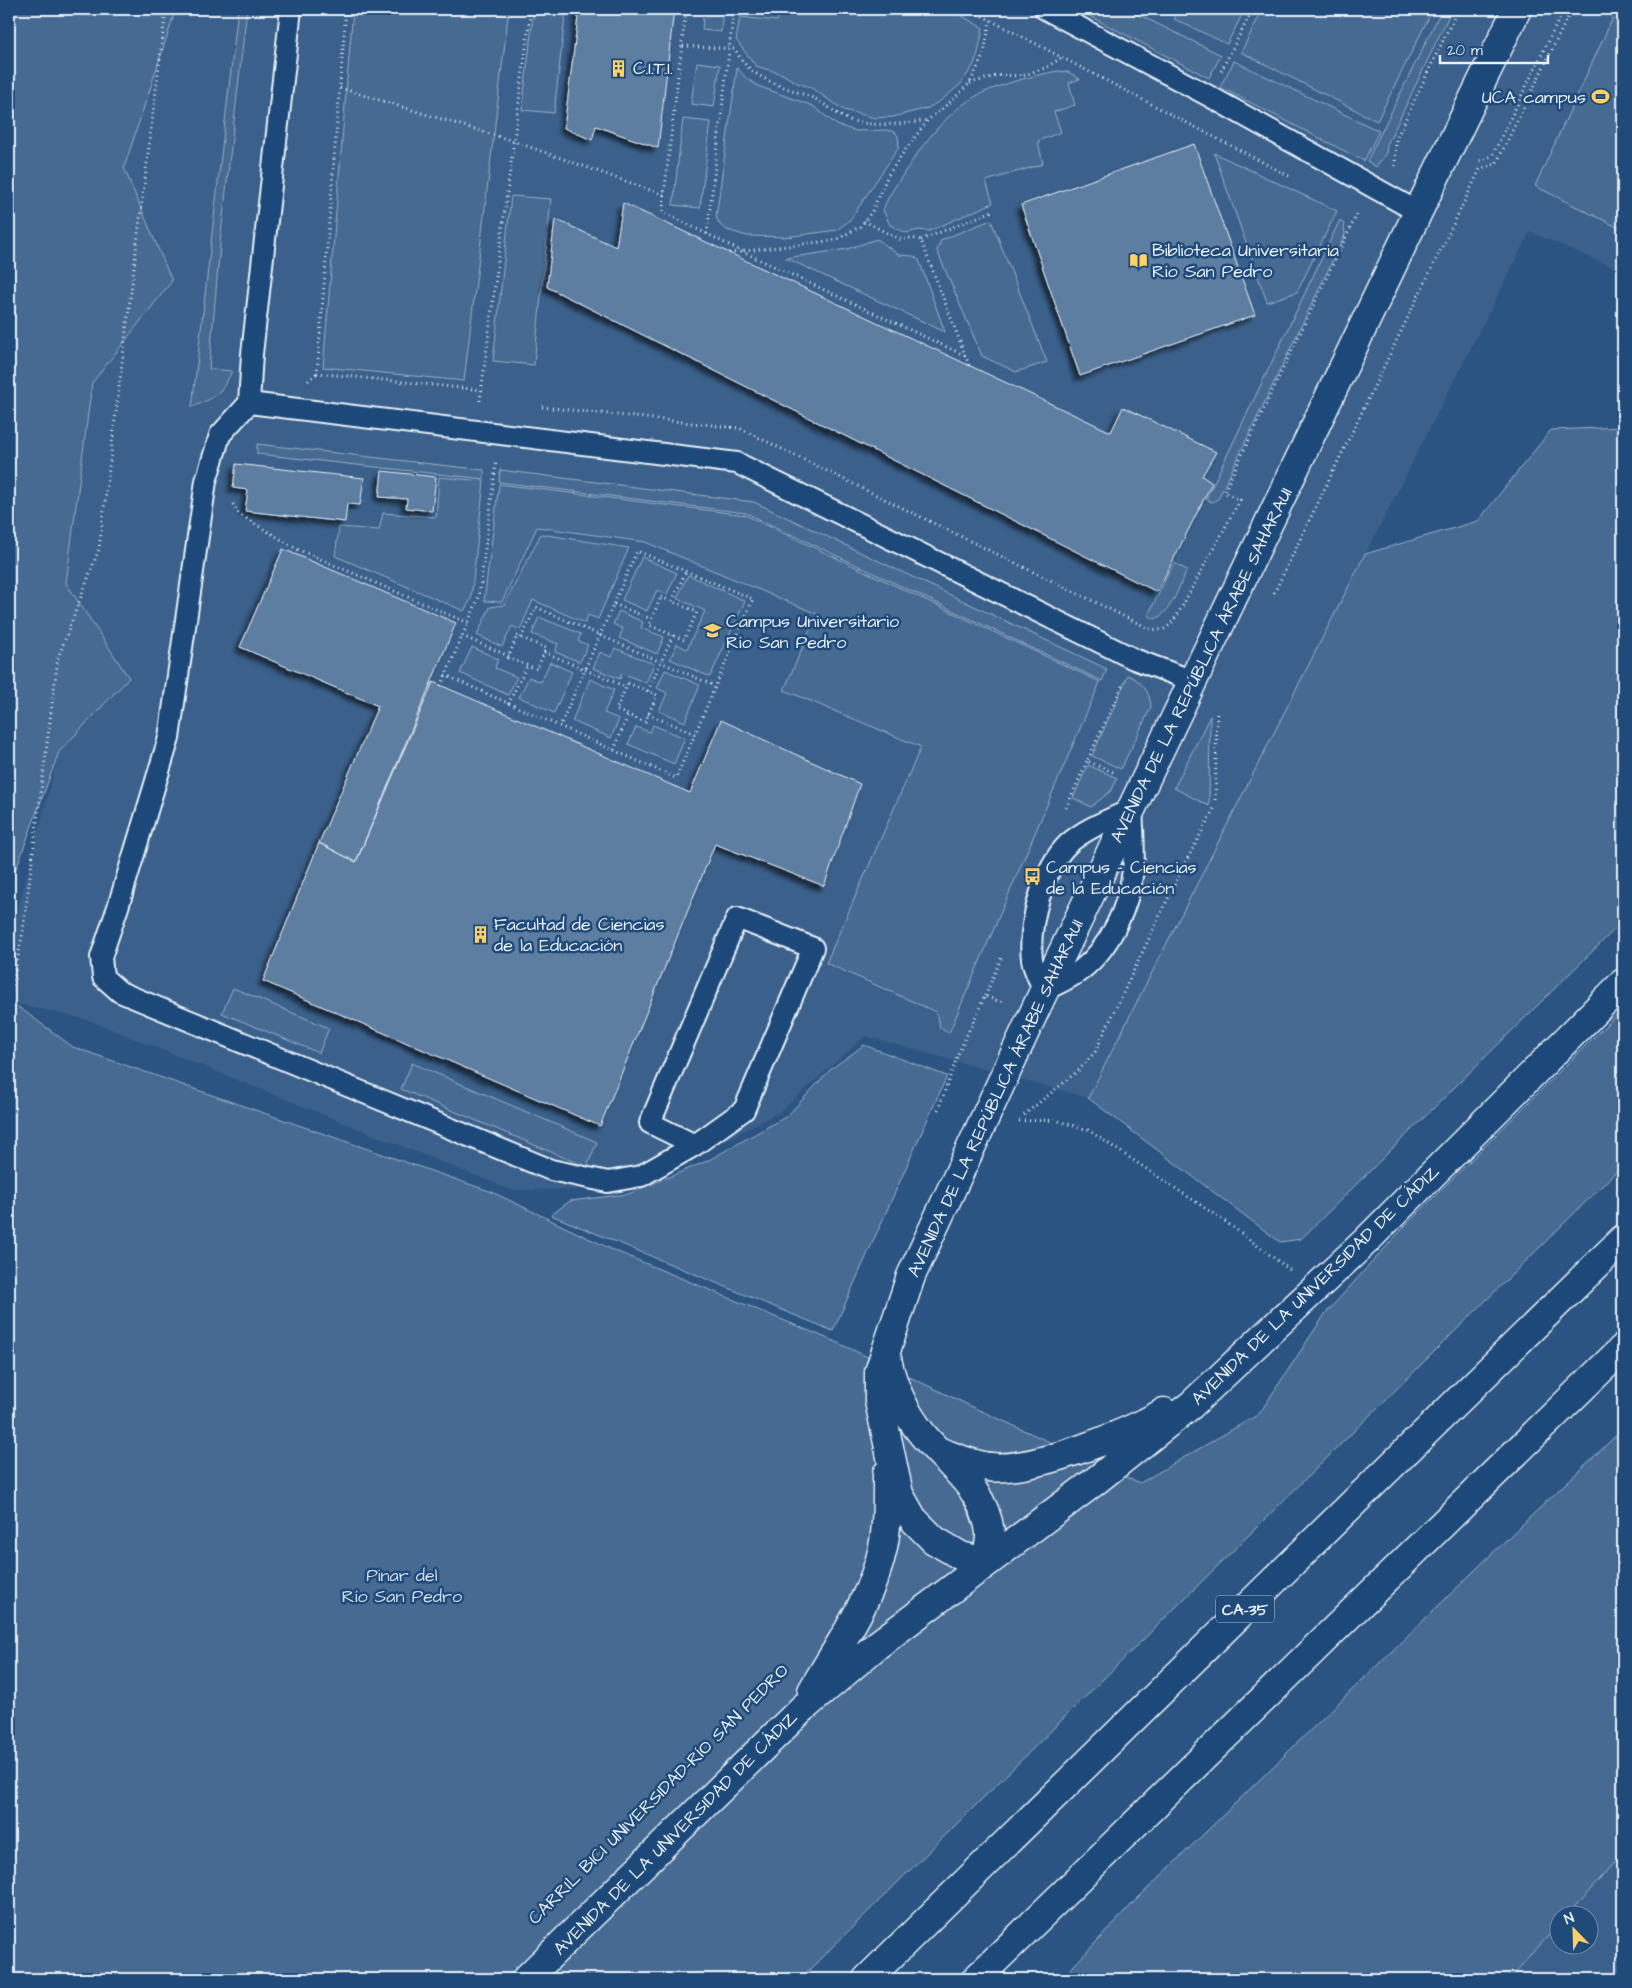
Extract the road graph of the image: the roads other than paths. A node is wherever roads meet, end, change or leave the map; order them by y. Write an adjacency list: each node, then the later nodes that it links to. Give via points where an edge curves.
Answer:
1 (291, 9): 5 (lane, via 252,354)
2 (1045, 9): 4 (lane)
3 (1517, 9): 4 (main road, AVENIDA DE LA REPÚBLICA ÁRABE SAHARAUI)
4 (1418, 212): 6 (main road, AVENIDA DE LA REPÚBLICA ÁRABE SAHARAUI)
5 (250, 403): 6 (lane, via 737,463 1134,659); 10 (lane, via 220,435 206,481 169,738 101,957 103,977 120,992 551,1170 608,1182 641,1176)
6 (1193, 681): 7 (main road, AVENIDA DE LA REPÚBLICA ÁRABE SAHARAUI)
7 (1132, 809): 9 (main road, AVENIDA DE LA REPÚBLICA ÁRABE SAHARAUI); 9 (lane, via 1133,869 1129,892 1116,924 1100,952 1081,971); 9 (lane, via 1085,832 1068,845 1051,870 1039,897 1032,926 1032,960)
8 (1623, 983): 12 (main road, AVENIDA DE LA UNIVERSIDAD DE CÁDIZ, via 1366,1241)
9 (1044, 991): 14 (main road, AVENIDA DE LA REPÚBLICA ÁRABE SAHARAUI, via 911,1276)
10 (695, 1145): 10 (lane, via 744,1110 813,948 737,918 650,1123)
11 (1623, 1239): 20 (main road, CA-35)
12 (1253, 1347): 16 (main road, via 1200,1389 1158,1415 1106,1439 1056,1456 1011,1467 989,1467); 17 (main road, AVENIDA DE LA UNIVERSIDAD DE CÁDIZ, via 1191,1405)
13 (1623, 1348): 21 (main road)
14 (885, 1354): 15 (main road, AVENIDA DE LA REPÚBLICA ÁRABE SAHARAUI, via 878,1372 879,1401); 16 (main road, via 891,1380 906,1411)
15 (888, 1447): 17 (main road, via 899,1494 913,1519 934,1540 954,1552); 18 (main road, via 884,1546 875,1578)
16 (938, 1451): 17 (main road, via 974,1490 990,1533)
17 (985, 1562): 18 (main road, AVENIDA DE LA UNIVERSIDAD DE CÁDIZ, via 876,1646)
18 (802, 1709): 19 (main road, AVENIDA DE LA UNIVERSIDAD DE CÁDIZ)
19 (526, 1979)
20 (867, 1979)
21 (976, 1979)

